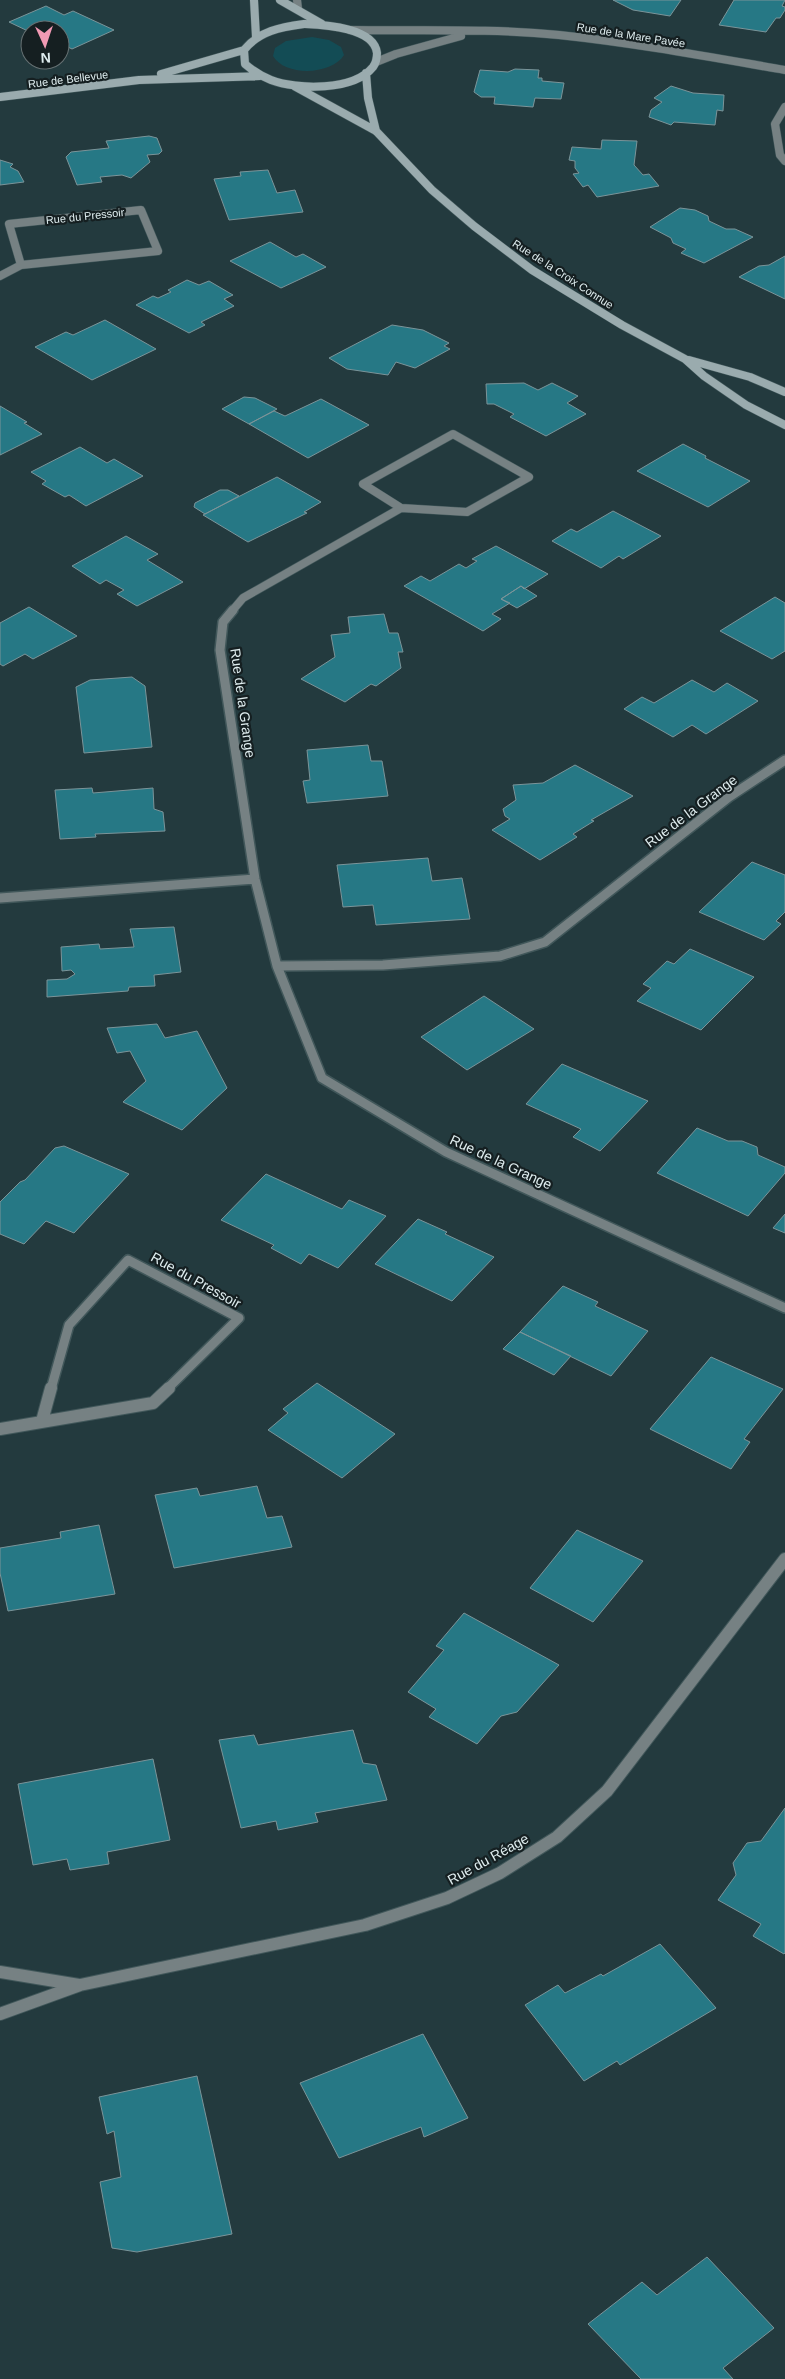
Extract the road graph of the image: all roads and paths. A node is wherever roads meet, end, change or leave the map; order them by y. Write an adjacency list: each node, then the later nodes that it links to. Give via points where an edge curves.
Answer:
1 (254, 0): 8 (main road)
2 (280, 0): 4 (main road)
3 (297, 0): 4 (street)
4 (298, 9): 5 (main road)
5 (323, 24): 6 (main road); 8 (main road, via 285,26)
6 (350, 30): 7 (street, Rue de la Mare Pavée); 10 (main road, via 374,44 378,52)
7 (474, 33): 10 (street, Rue de la Mare Pavée); 11 (street, Rue de la Mare Pavée, via 516,32 612,41)
8 (256, 37): 9 (main road)
9 (244, 50): 13 (main road, via 246,64); 14 (main road, Rue de Bellevue)
10 (376, 62): 12 (main road)
11 (785, 70)
12 (366, 73): 15 (main road, via 334,84); 18 (main road, Rue de la Croix Connue)
13 (261, 76): 14 (main road, Rue de Bellevue); 15 (main road)
14 (138, 80): 16 (main road, Rue de Bellevue)
15 (294, 86): 18 (main road, Rue de la Croix Connue)
16 (0, 97)
17 (785, 107): 19 (street, via 775,124 780,155)
18 (376, 131): 22 (main road, Rue de la Croix Connue, via 432,190 525,264 622,325)
19 (785, 161)
20 (20, 265): 20 (street, Rue du Pressoir, via 79,259 158,251 141,210 9,224); 21 (street, Rue du Pressoir)
21 (0, 276)
22 (685, 359): 23 (main road, Rue de la Croix Connue, via 750,377); 24 (main road, Rue de la Croix Connue, via 739,401)
23 (785, 392)
24 (785, 425)
25 (401, 508): 25 (street, via 363,484 453,434 529,477 467,512); 27 (street, Rue de la Grange, via 244,598 223,622 220,650)
26 (785, 760): 29 (street, Rue de la Grange, via 729,797 545,942 500,956 383,965)
27 (255, 879): 28 (street); 29 (street, Rue de la Grange)
28 (0, 898)
29 (277, 966): 30 (street, Rue de la Grange, via 322,1078 446,1152)
30 (785, 1308)
31 (42, 1421): 31 (street, Rue du Pressoir, via 154,1403 239,1318 128,1260 70,1325); 32 (street, Rue du Pressoir)
32 (0, 1429)
33 (785, 1560): 35 (street, Rue du Réage, via 607,1792 557,1837 500,1873 447,1898 365,1926)
34 (0, 1972): 35 (street)
35 (80, 1985): 36 (street)
36 (0, 2014)

